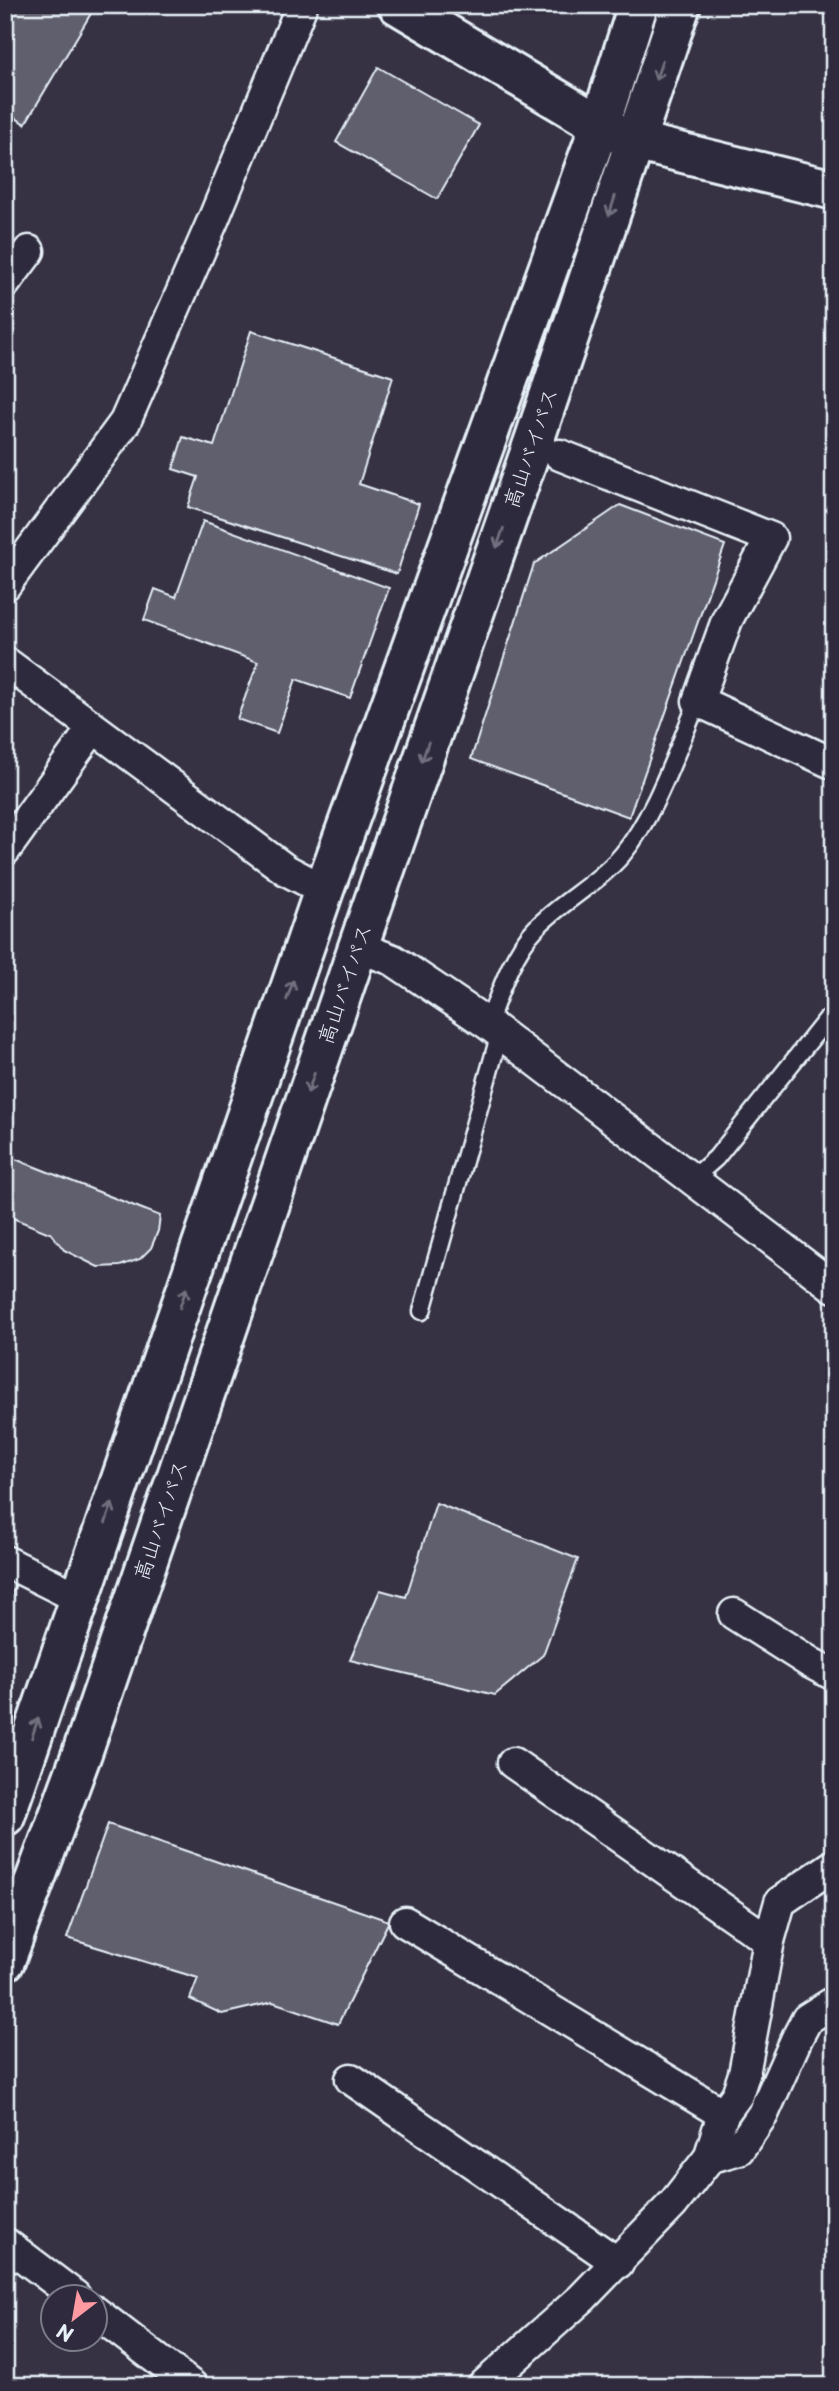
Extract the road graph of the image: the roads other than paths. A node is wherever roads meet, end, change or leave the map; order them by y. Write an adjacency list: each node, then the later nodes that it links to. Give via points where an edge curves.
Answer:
1 (302, 5): 11 (street, via 125,422)
2 (398, 5): 5 (main road)
3 (638, 5): 5 (main road, 高山バイパス)
4 (681, 5): 6 (main road, 高山バイパス, one-way to 6)
5 (600, 125): 6 (main road); 17 (main road, 高山バイパス)
6 (634, 141): 7 (main road); 18 (main road, 高山バイパス, one-way to 18)
7 (834, 190)
8 (30, 251): 9 (street)
9 (5, 283)
10 (560, 455): 13 (street, via 771,538 727,620)
11 (5, 585)
12 (5, 662): 14 (street)
13 (698, 701): 15 (street); 20 (lane, via 632,841 533,931 502,987)
14 (93, 728): 16 (street); 17 (street, via 286,870)
15 (834, 764)
16 (5, 850)
17 (324, 891): 25 (main road, 高山バイパス, one-way to 17)
18 (358, 947): 20 (street, via 393,960); 33 (main road, 高山バイパス, one-way to 33, via 82,1753)
19 (827, 1019): 21 (lane, via 716,1158)
20 (494, 1029): 21 (street); 23 (lane)
21 (691, 1180): 22 (street)
22 (834, 1287)
23 (422, 1311)
24 (5, 1561): 25 (street)
25 (79, 1598): 29 (main road, 高山バイパス, one-way to 25)
26 (734, 1614): 27 (street)
27 (834, 1675)
28 (513, 1763): 32 (street)
29 (5, 1816)
30 (834, 1865): 32 (street, via 780,1902)
31 (405, 1922): 36 (street)
32 (769, 1941): 36 (street, via 744,2074 737,2095)
33 (5, 1961)
34 (834, 2002): 37 (street, via 807,2019 763,2114 739,2149)
35 (351, 2079): 39 (street)
36 (723, 2114): 37 (street)
37 (709, 2158): 39 (street)
38 (5, 2243): 40 (street)
39 (618, 2263): 42 (street)
40 (56, 2282)
41 (108, 2322): 43 (street)
42 (498, 2381)
43 (192, 2386)

